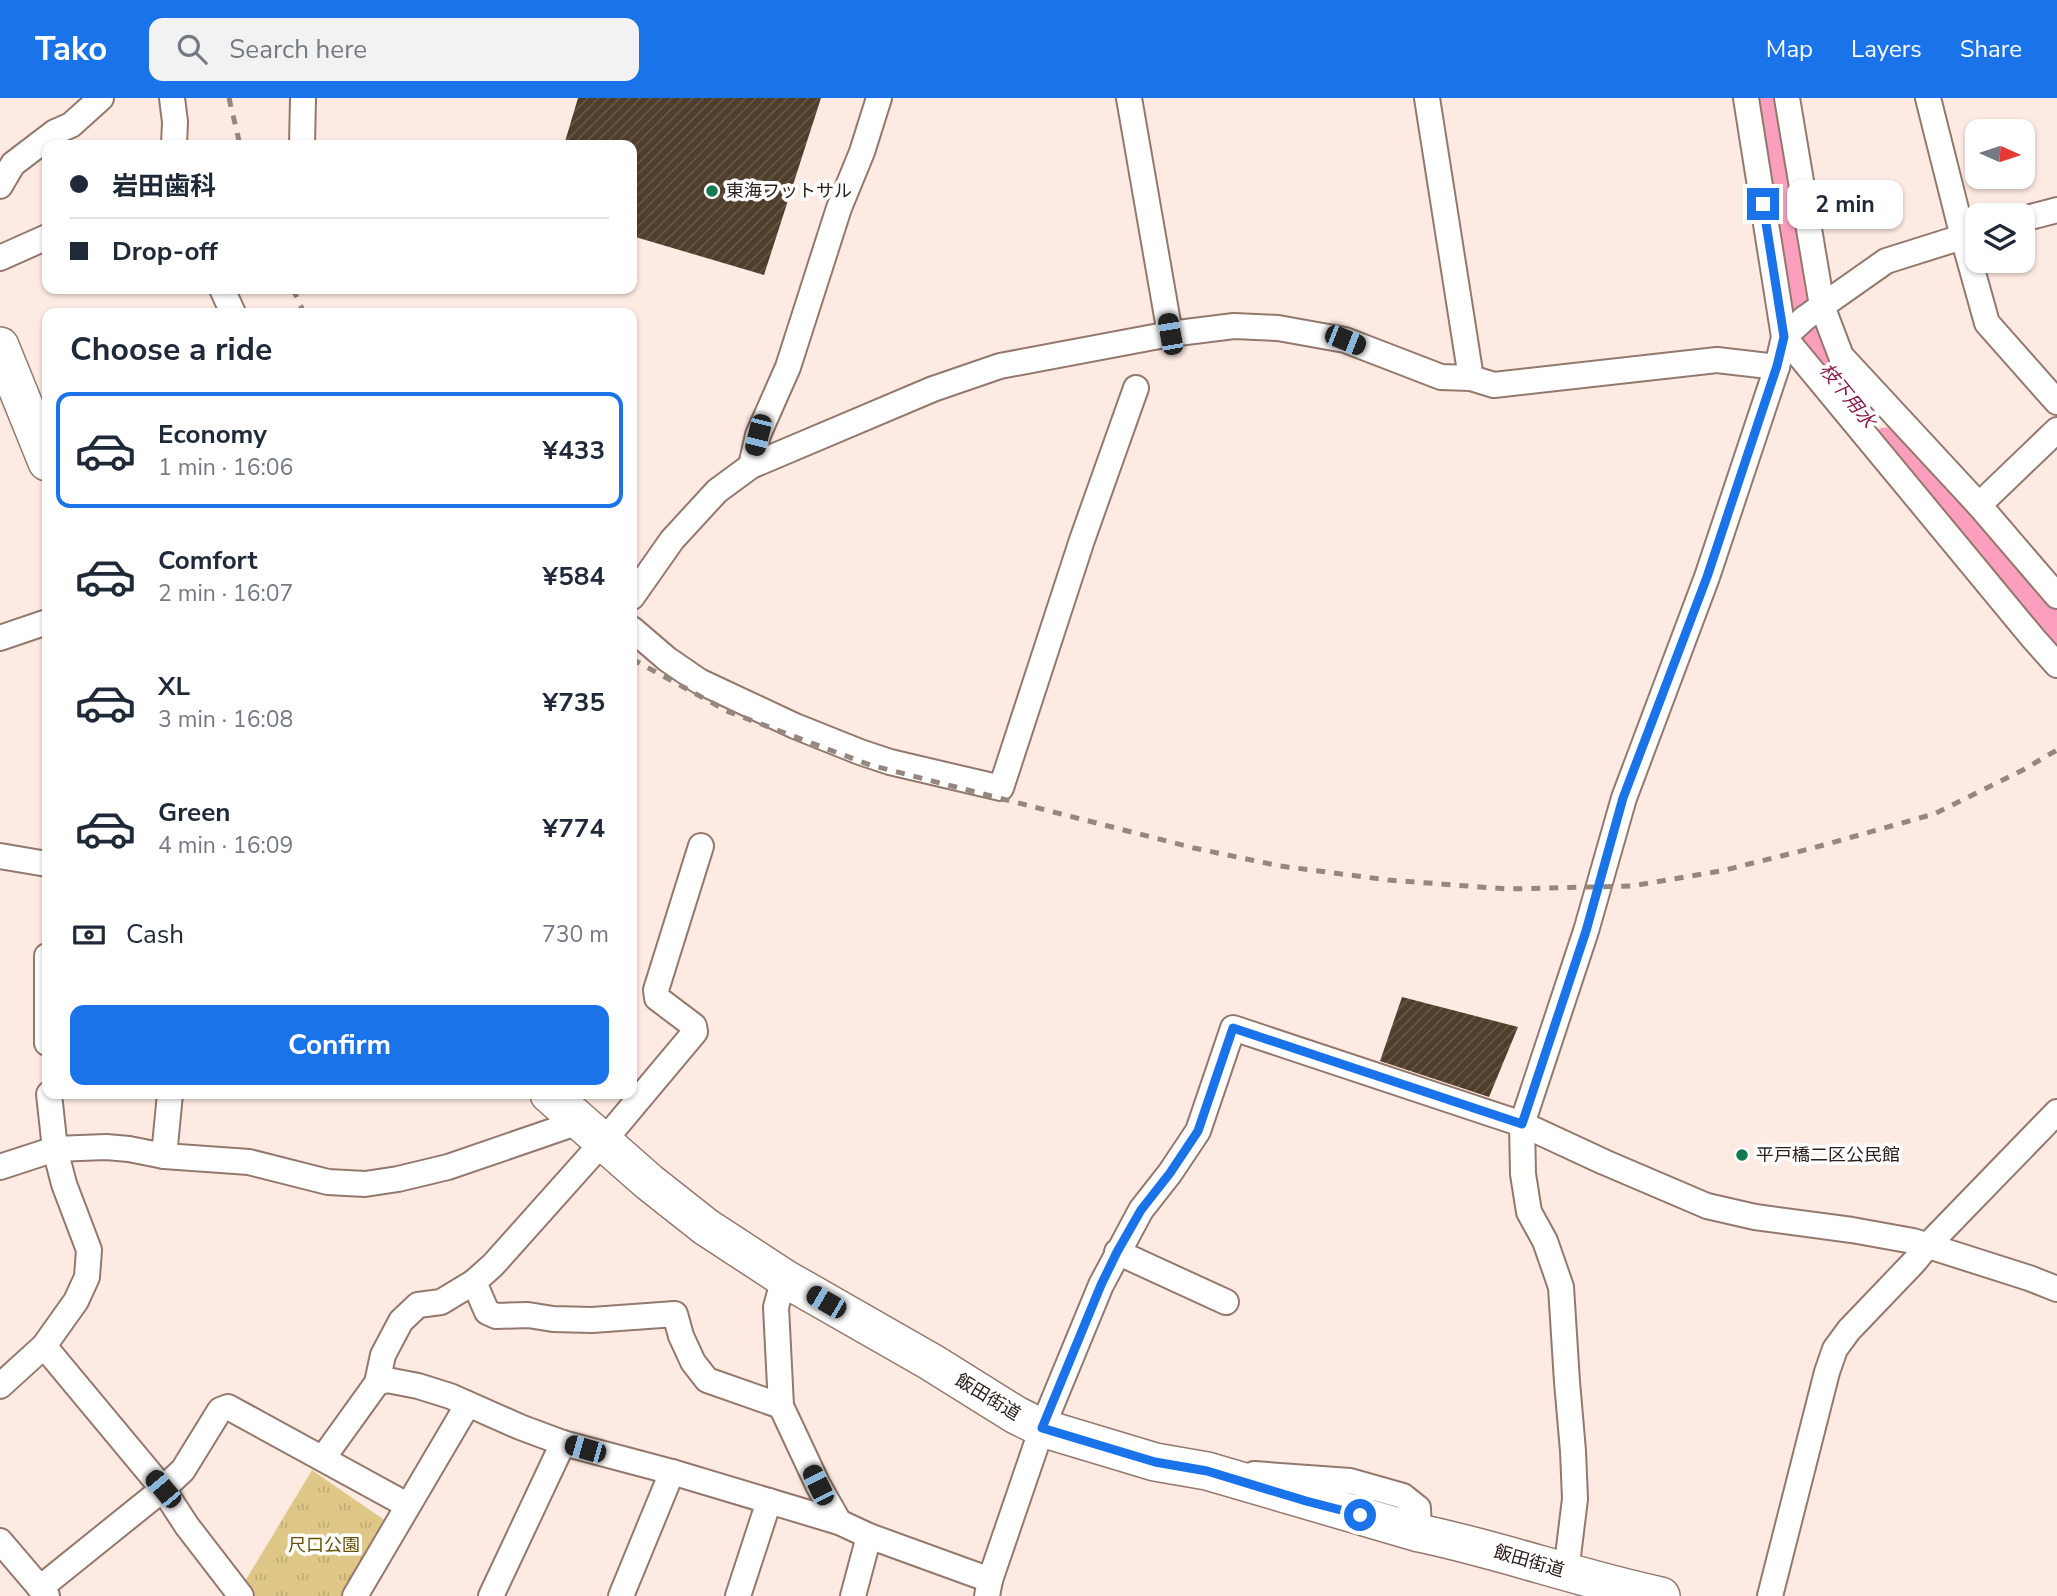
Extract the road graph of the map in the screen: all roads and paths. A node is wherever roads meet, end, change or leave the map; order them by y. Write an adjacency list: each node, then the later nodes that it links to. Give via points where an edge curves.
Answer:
1 (101, 98): 10 (street, via 71,125)
2 (172, 98): 11 (street)
3 (303, 98): 12 (street)
4 (880, 98): 32 (street, via 788,367 758,435)
5 (1129, 98): 24 (street)
6 (1427, 98): 27 (street)
7 (1746, 98): 23 (street)
8 (1787, 98): 22 (street)
9 (1928, 98): 17 (street)
10 (44, 140)
11 (174, 140)
12 (302, 140)
13 (42, 142): 14 (street, via 13,164)
14 (0, 186)
15 (2057, 209): 16 (street)
16 (2035, 215)
17 (1965, 219)
18 (1965, 237): 22 (street, via 1886,261)
19 (42, 239): 20 (street)
20 (0, 258)
21 (1977, 273): 29 (street, via 1987,323)
22 (1822, 306): 23 (street); 33 (street, via 1841,356)
23 (1788, 333): 26 (street); 39 (street)
24 (1170, 334): 27 (street, via 1234,326 1278,328 1345,340 1441,377); 32 (street, via 1000,366 933,389)
25 (0, 346): 31 (highway)
26 (1777, 366): 27 (street, via 1717,360 1494,385); 49 (street, via 1707,577 1623,798 1586,931)
27 (1471, 378)
28 (1136, 388): 37 (street, via 1001,788 890,762 795,726 699,681)
29 (2057, 402)
30 (2057, 430): 33 (street)
31 (42, 450)
32 (751, 466): 34 (street, via 717,491 671,540)
33 (1979, 505): 35 (street)
34 (637, 590)
35 (2057, 596)
36 (42, 624): 38 (street)
37 (637, 633)
38 (0, 638)
39 (2057, 665)
40 (701, 846): 43 (street, via 656,990 657,998 694,1026 695,1032)
41 (0, 856): 42 (street)
42 (42, 862)
43 (637, 1088)
44 (50, 1099): 51 (street)
45 (170, 1099): 52 (street)
46 (555, 1099): 50 (highway, 飯田街道)
47 (625, 1099): 50 (street)
48 (2057, 1112): 54 (street)
49 (1522, 1124): 54 (street, via 1707,1206); 55 (street, via 1233,1028 1198,1131); 75 (street, via 1529,1212 1561,1287 1575,1499)
50 (591, 1132): 52 (street, via 365,1184 328,1182 248,1162); 56 (highway, 飯田街道, via 678,1207); 57 (street, via 493,1265)
51 (55, 1149): 52 (street, via 106,1147); 53 (street); 60 (street, via 89,1250 88,1277)
52 (164, 1156)
53 (0, 1167)
54 (1928, 1245): 58 (street); 86 (street, via 1835,1349)
55 (1117, 1252): 59 (street); 65 (street)
56 (784, 1278): 64 (street, via 776,1307); 65 (highway, 飯田街道)
57 (474, 1282): 61 (street, via 442,1302 418,1306 401,1321 383,1356); 64 (street, via 488,1312 496,1316 592,1320 675,1314 693,1362 707,1380)
58 (2057, 1289)
59 (1226, 1302)
60 (44, 1346): 62 (street); 69 (street)
61 (377, 1383): 63 (street, via 387,1380 418,1386); 67 (street)
62 (0, 1386)
63 (468, 1404): 66 (street); 71 (street)
64 (781, 1406): 72 (street)
65 (1042, 1428): 75 (highway, 飯田街道); 76 (street)
66 (563, 1443): 68 (street); 81 (street)
67 (323, 1458): 69 (street, via 228,1407 220,1410 183,1470); 71 (street)
68 (671, 1472): 70 (street); 82 (street)
69 (163, 1489): 77 (street); 79 (street)
70 (769, 1502): 72 (street); 83 (street)
71 (407, 1504): 80 (street)
72 (839, 1521): 73 (street)
73 (869, 1536): 76 (street); 84 (street)
74 (0, 1541): 77 (street)
75 (1566, 1572): 78 (highway, 飯田街道)
76 (989, 1588)
77 (43, 1592)
78 (1618, 1592): 85 (highway, 飯田街道)
79 (242, 1596)
80 (355, 1596)
81 (491, 1596)
82 (621, 1596)
83 (738, 1596)
84 (853, 1596)
85 (1661, 1596)
86 (1769, 1596)

